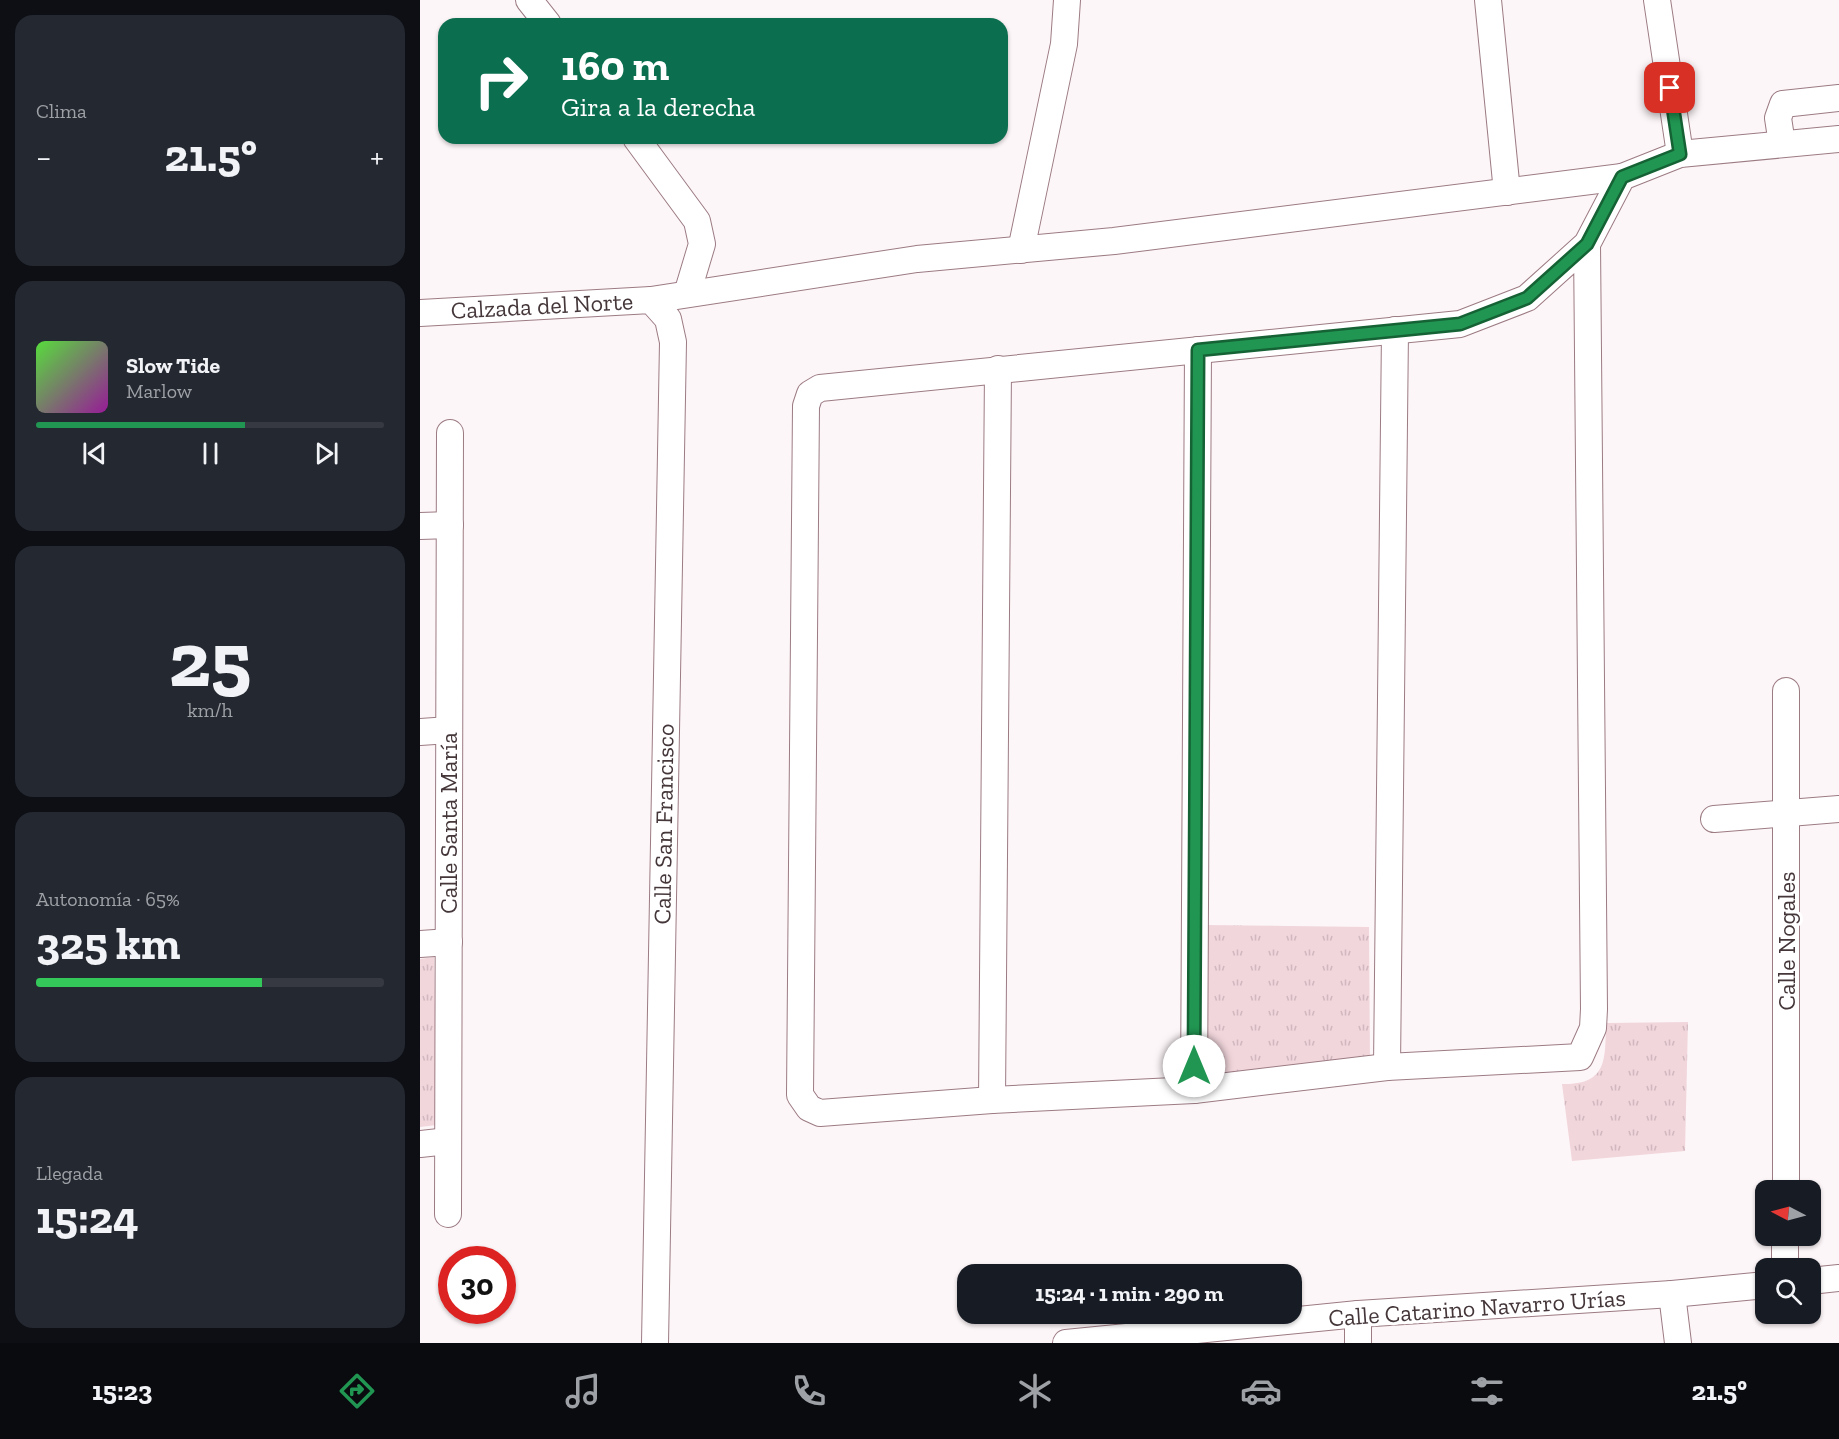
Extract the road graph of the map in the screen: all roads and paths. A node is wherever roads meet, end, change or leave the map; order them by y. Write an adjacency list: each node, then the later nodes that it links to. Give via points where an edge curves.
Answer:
1 (529, 0): 5 (street)
2 (1067, 0): 14 (street, via 1064,44)
3 (1488, 0): 12 (street)
4 (1657, 0): 10 (street)
5 (543, 18)
6 (1839, 98): 9 (street, via 1783,104 1778,118)
7 (1839, 139): 9 (street, Calzada del Norte)
8 (640, 144): 15 (street, via 697,221 702,244)
9 (1782, 144): 10 (street, Calzada del Norte)
10 (1680, 154): 11 (street, Calzada del Norte)
11 (1622, 177): 12 (street, Calzada del Norte); 13 (street)
12 (1508, 192): 14 (street, Calzada del Norte)
13 (1587, 244): 18 (street, via 1527,298 1460,324); 32 (street, via 1593,1028 1580,1057)
14 (1021, 250): 15 (street, Calzada del Norte, via 917,259)
15 (687, 294): 16 (street, Calzada del Norte)
16 (656, 304): 17 (street, Calzada del Norte); 45 (street, Calle San Francisco, via 668,319 673,342)
17 (420, 313)
18 (1395, 330): 19 (street); 32 (street)
19 (1198, 350): 20 (street); 33 (street)
20 (998, 369): 34 (street); 34 (street, via 820,388 810,394 806,406 800,1035 800,1095 809,1108 820,1113)
21 (450, 433): 22 (street, Calle Santa María)
22 (450, 525): 23 (street); 25 (street, Calle Santa María)
23 (420, 526)
24 (1786, 692): 28 (street, Calle Nogales)
25 (449, 730): 26 (street); 30 (street, Calle Santa María)
26 (420, 732)
27 (1839, 809): 28 (street)
28 (1787, 811): 29 (street); 37 (street, Calle Nogales)
29 (1713, 819)
30 (449, 942): 31 (street); 35 (street, Calle Santa María)
31 (420, 944)
32 (1387, 1067): 33 (street)
33 (1194, 1090): 34 (street)
34 (992, 1100)
35 (448, 1141): 36 (street); 38 (street, Calle Santa María)
36 (420, 1144)
37 (1786, 1180)
38 (448, 1214)
39 (1839, 1278): 40 (street)
40 (1821, 1280)
41 (1755, 1286): 42 (street, Calle Catarino Navarro Urías)
42 (1672, 1294): 43 (street, Calle Catarino Navarro Urías); 48 (street)
43 (1358, 1314): 44 (street, Calle Catarino Navarro Urías); 47 (street)
44 (1143, 1340): 46 (street, Calle Catarino Navarro Urías)
45 (655, 1343)
46 (1066, 1343)
47 (1358, 1343)
48 (1678, 1343)

